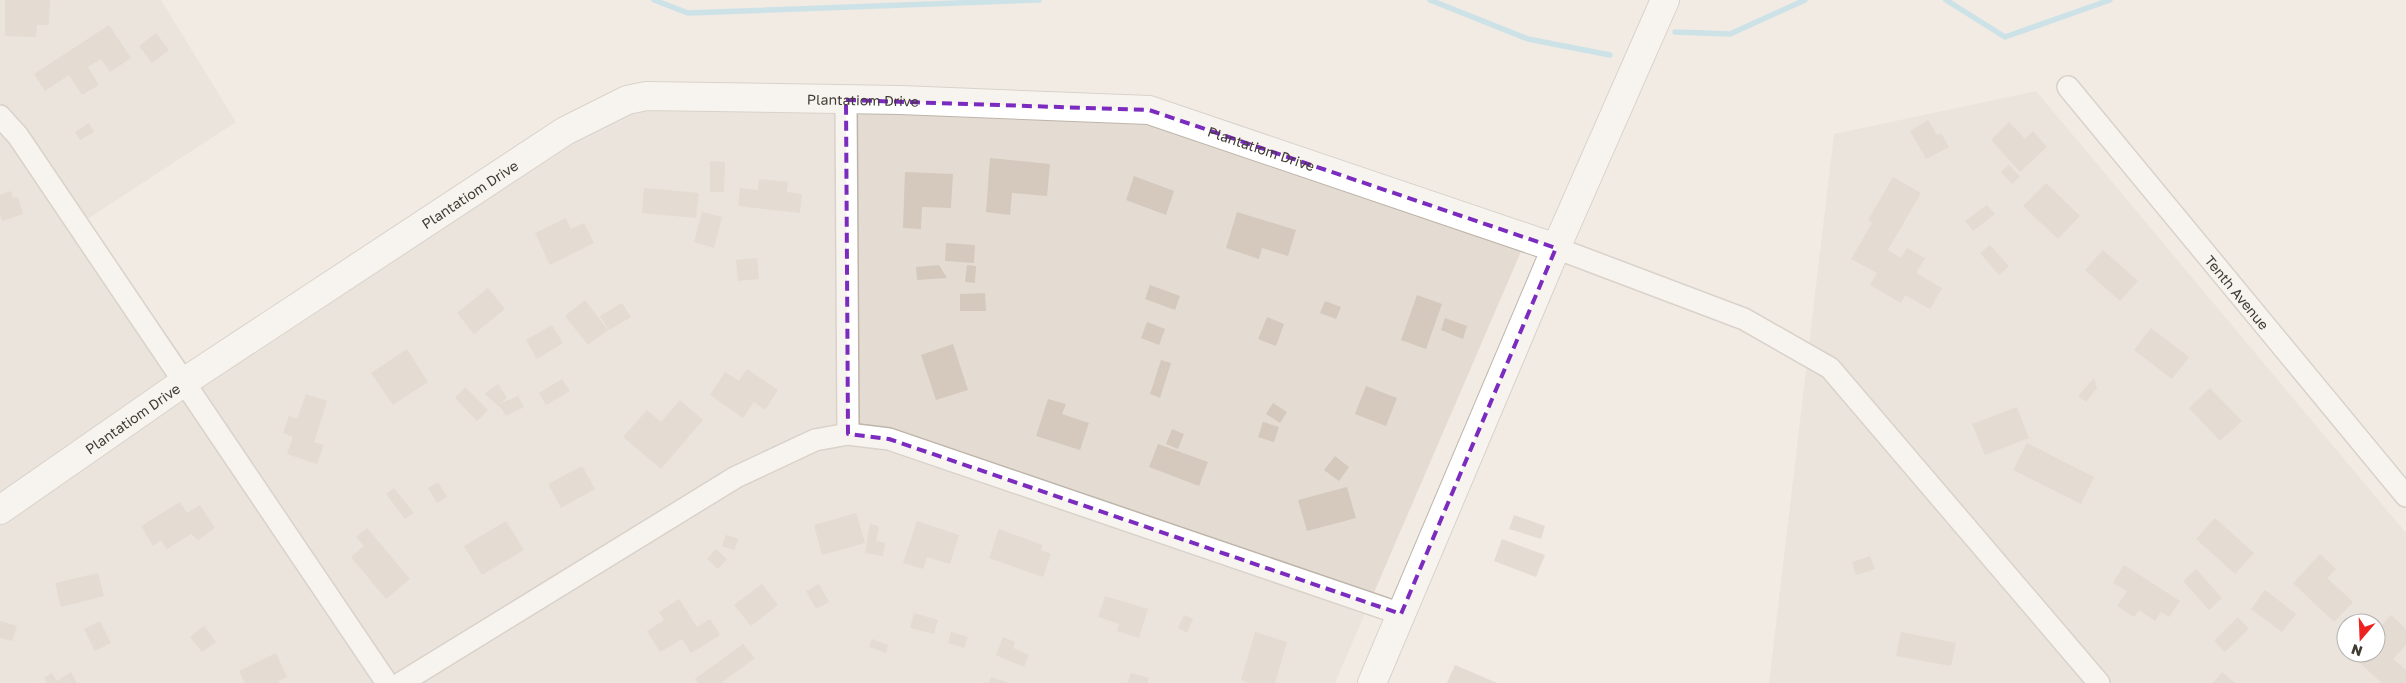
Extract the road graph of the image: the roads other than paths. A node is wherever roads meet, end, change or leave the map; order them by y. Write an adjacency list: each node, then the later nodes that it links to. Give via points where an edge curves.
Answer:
1 (1665, 0): 5 (street)
2 (2068, 87): 8 (street, Tenth Avenue)
3 (846, 100): 5 (street, Plantatiom Drive, via 1149,110); 6 (street, Plantatiom Drive, via 646,96 627,100 565,131); 7 (street)
4 (0, 116): 6 (street, via 18,136)
5 (1556, 248): 10 (street); 14 (street, via 1744,319 1830,368)
6 (184, 382): 9 (street, Plantatiom Drive); 11 (street)
7 (848, 434): 10 (street, via 889,439); 12 (street, via 815,440 736,477)
8 (2406, 496)
9 (0, 510)
10 (1401, 614): 13 (street)
11 (387, 683)
12 (401, 683)
13 (1372, 683)
14 (2099, 683)

